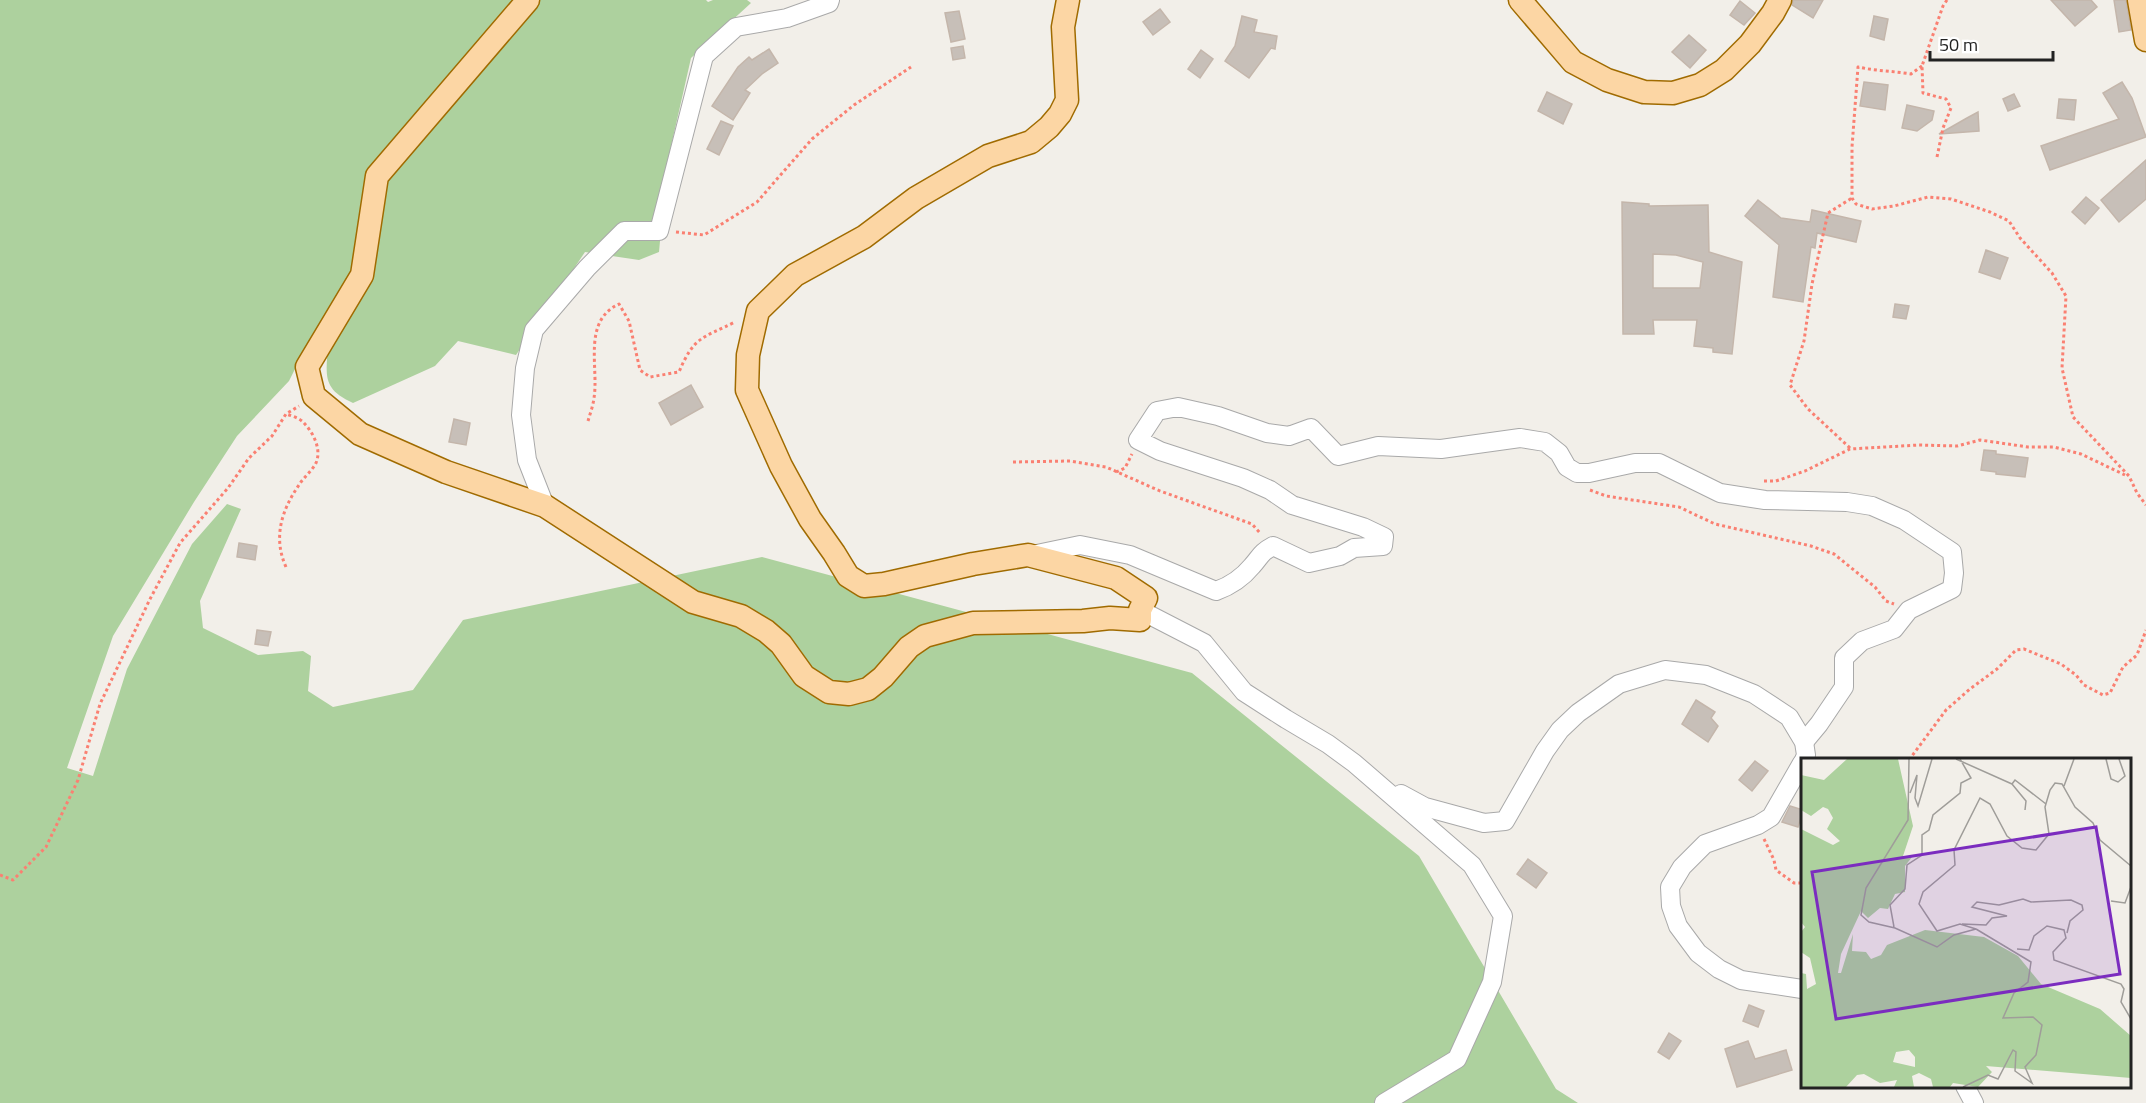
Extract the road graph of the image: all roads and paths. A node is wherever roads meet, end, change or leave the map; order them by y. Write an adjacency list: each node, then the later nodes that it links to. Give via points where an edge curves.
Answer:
1 (528, 0): 15 (main road, via 377,176 362,275 307,367)
2 (830, 0): 13 (street, via 787,18 736,27 704,56)
3 (1068, 0): 14 (main road, via 1063,27 1067,100 1049,127 1031,142 988,156 916,198 864,237 795,275)
4 (1520, 0): 5 (main road, via 1573,62 1607,80 1644,92 1673,93 1700,85 1724,70 1750,44)
5 (1780, 0)
6 (1947, 0): 9 (path)
7 (2139, 0): 8 (main road)
8 (2146, 40)
9 (1922, 66): 11 (path, via 1923,93 1946,99 1951,108); 12 (path, via 1911,74 1858,67)
10 (911, 67): 13 (path, via 812,139 757,202 704,235)
11 (1937, 157)
12 (1852, 198): 19 (path, via 1828,213 1804,340 1790,385 1808,409); 23 (path, via 1872,209 1928,197 1951,200 2009,221 2066,296 2062,368 2073,417)
13 (659, 231): 26 (street, via 624,231 534,330 525,368 521,415 527,460)
14 (758, 311): 17 (path, via 698,339 680,372 650,377 640,370 629,321 619,304 608,309 599,325 593,351 595,397); 28 (main road, via 748,355 747,390 781,466 848,576 864,586 884,584)
15 (314, 396): 16 (path); 26 (main road, via 360,434 446,472)
16 (286, 414): 29 (path, via 302,421 318,442 316,463 282,517 278,534); 38 (path, via 272,436 249,458 180,543 100,704 78,780 46,847 13,880)
17 (588, 421)
18 (1138, 440): 21 (path, via 1125,468); 22 (street, via 1156,411 1178,407 1267,433 1289,436 1311,428 1338,456 1378,446 1441,449 1520,438 1545,442 1559,453 1567,467); 27 (street, via 1243,478 1292,505 1384,537 1383,546 1354,548 1340,556 1309,563)
19 (1850, 449): 23 (path, via 1957,446 1980,440 2054,447 2081,454); 24 (path, via 1776,481)
20 (1013, 462): 21 (path, via 1070,461)
21 (1116, 472): 27 (path, via 1252,524)
22 (1577, 472): 31 (path, via 1587,489 1606,496 1679,507 1715,524 1834,554 1875,587 1886,601); 31 (street, via 1659,463 1719,493 1765,500 1847,501 1872,506 1904,520 1952,552 1952,589)
23 (2129, 476): 25 (path)
24 (1756, 481)
25 (2146, 505)
26 (545, 506): 30 (main road, via 693,602 741,616 766,632 781,644 804,676 829,692 849,694 868,689 925,636 973,623 1140,620)
27 (1273, 546): 28 (street, via 1261,553 1230,586 1216,591 1130,555 1080,545)
28 (1028, 555): 30 (main road, via 1116,578 1146,598)
29 (286, 567)
30 (1140, 610): 36 (street, via 1204,643 1244,692 1328,744)
31 (1909, 610): 33 (street, via 1894,629 1862,641 1844,658 1844,687)
32 (2146, 630): 34 (path, via 2137,655 2123,667 2110,693 2103,695 2084,685 2061,664 2024,649 2016,650 1946,710)
33 (1804, 755): 36 (street, via 1789,717 1754,694 1706,675 1665,670 1619,684 1578,713 1545,751 1505,821 1484,823 1425,807)
34 (1910, 758)
35 (1801, 761): 37 (street, via 1771,817)
36 (1365, 774): 42 (street, via 1472,865 1503,916 1492,982 1457,1059)
37 (1758, 825): 39 (path, via 1776,870 1794,883); 40 (street, via 1705,844 1682,867 1670,887 1671,906 1678,926 1698,953 1719,969 1741,980)
38 (0, 875)
39 (1801, 882)
40 (1801, 989)
41 (1966, 1088): 43 (street)
42 (1384, 1103)
43 (1974, 1103)

